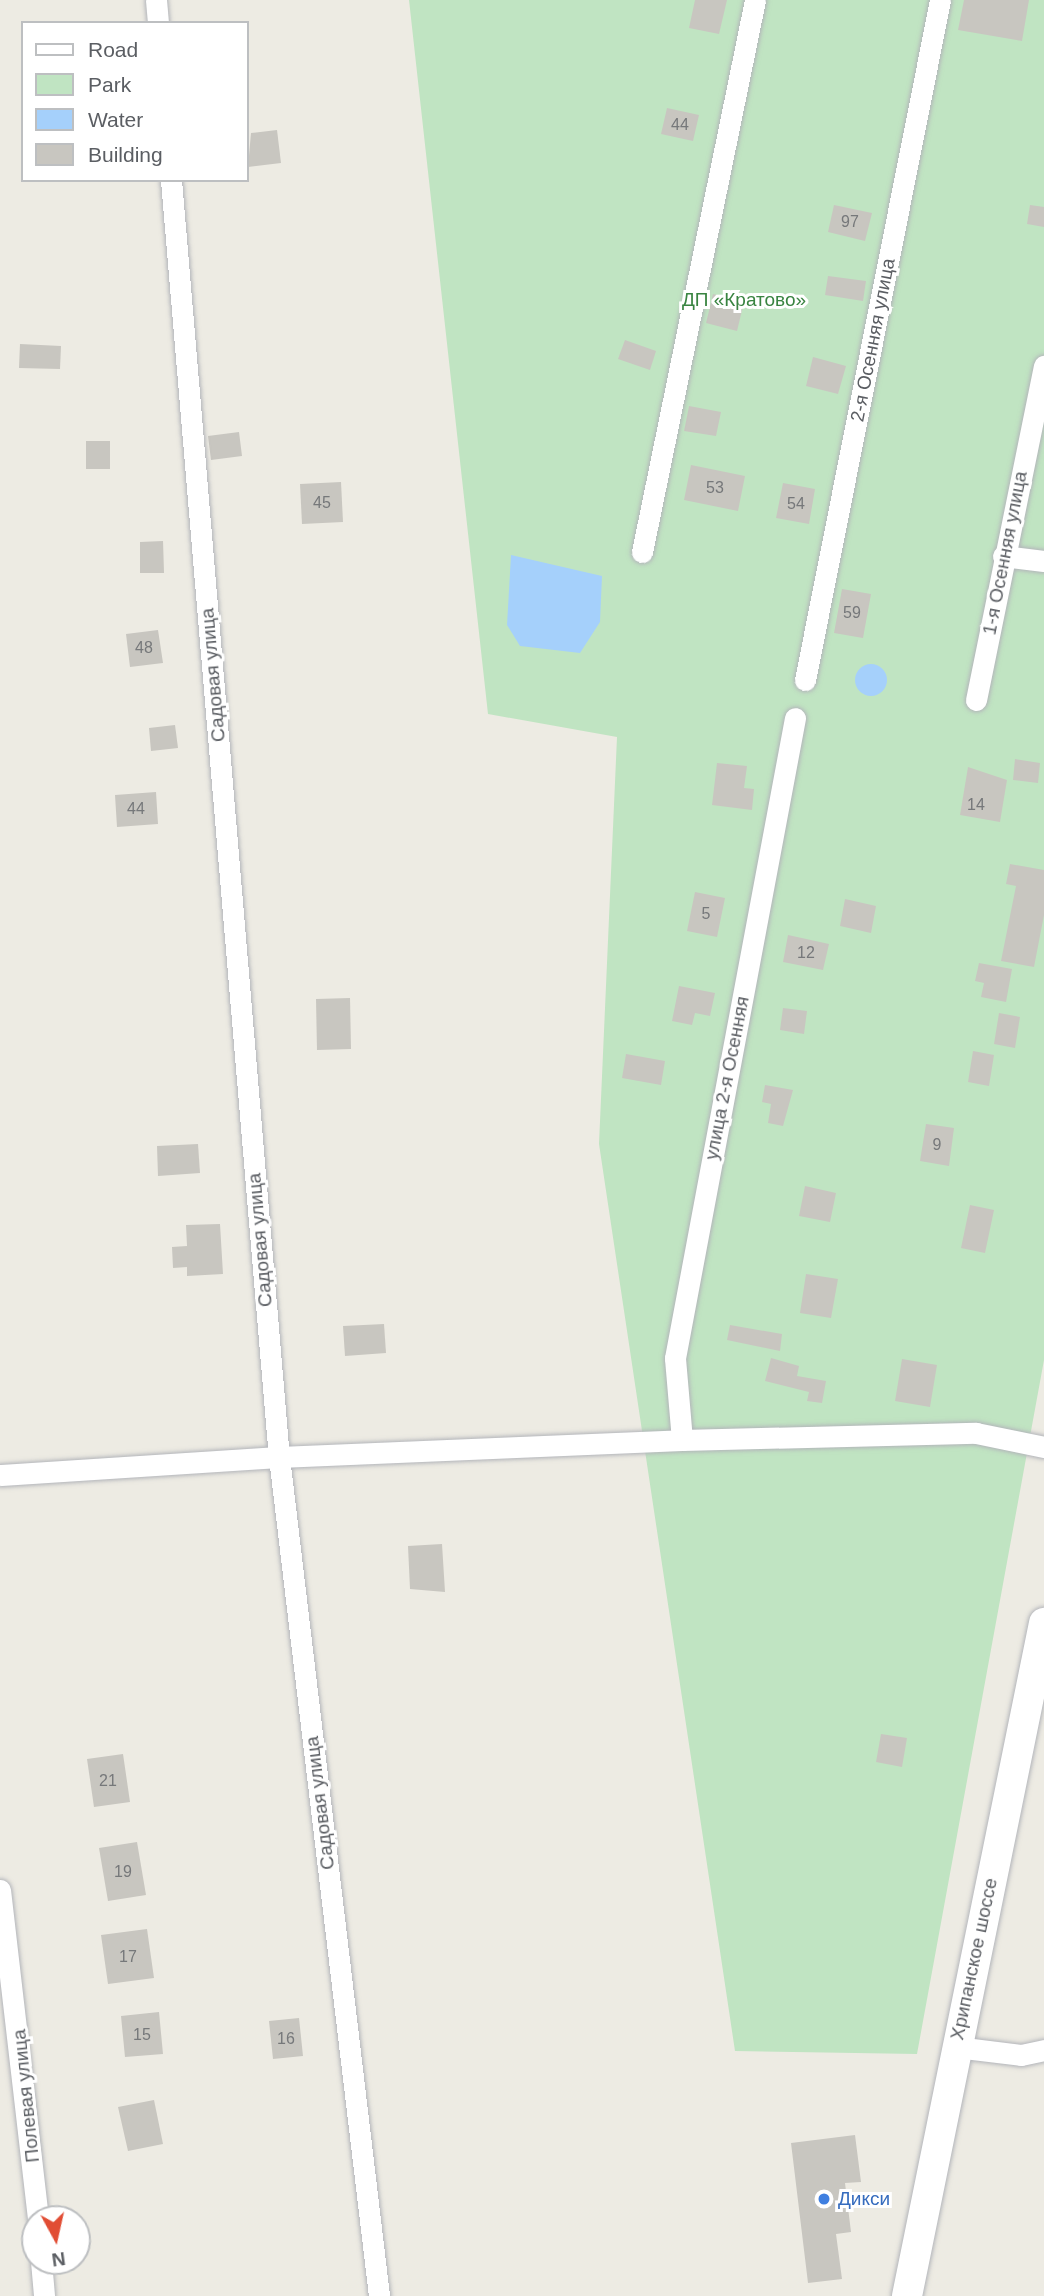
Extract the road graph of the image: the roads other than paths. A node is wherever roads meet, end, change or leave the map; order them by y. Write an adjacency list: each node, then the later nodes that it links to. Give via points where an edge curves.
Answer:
1 (156, 0): 4 (street)
2 (754, 0): 7 (street)
3 (940, 0): 10 (street, 2-я Осенняя улица)
4 (158, 21)
5 (171, 182): 15 (street, Садовая улица)
6 (1044, 366): 8 (street, 1-я Осенняя улица)
7 (642, 552)
8 (1003, 556): 9 (street); 11 (street, 1-я Осенняя улица)
9 (1044, 561)
10 (806, 680)
11 (976, 700)
12 (795, 718): 13 (street, улица 2-я Осенняя, via 675,1359)
13 (682, 1440): 14 (street, via 976,1433); 15 (street)
14 (1044, 1447)
15 (279, 1457): 16 (street); 24 (street, Садовая улица)
16 (0, 1475)
17 (1044, 1623): 19 (main road, Хрипанское шоссе)
18 (0, 1889): 21 (street, Полевая улица)
19 (956, 2048): 20 (street, via 1021,2055); 25 (main road, Хрипанское шоссе)
20 (1044, 2050)
21 (36, 2205)
22 (42, 2275): 23 (street)
23 (44, 2296)
24 (379, 2296)
25 (907, 2296)

